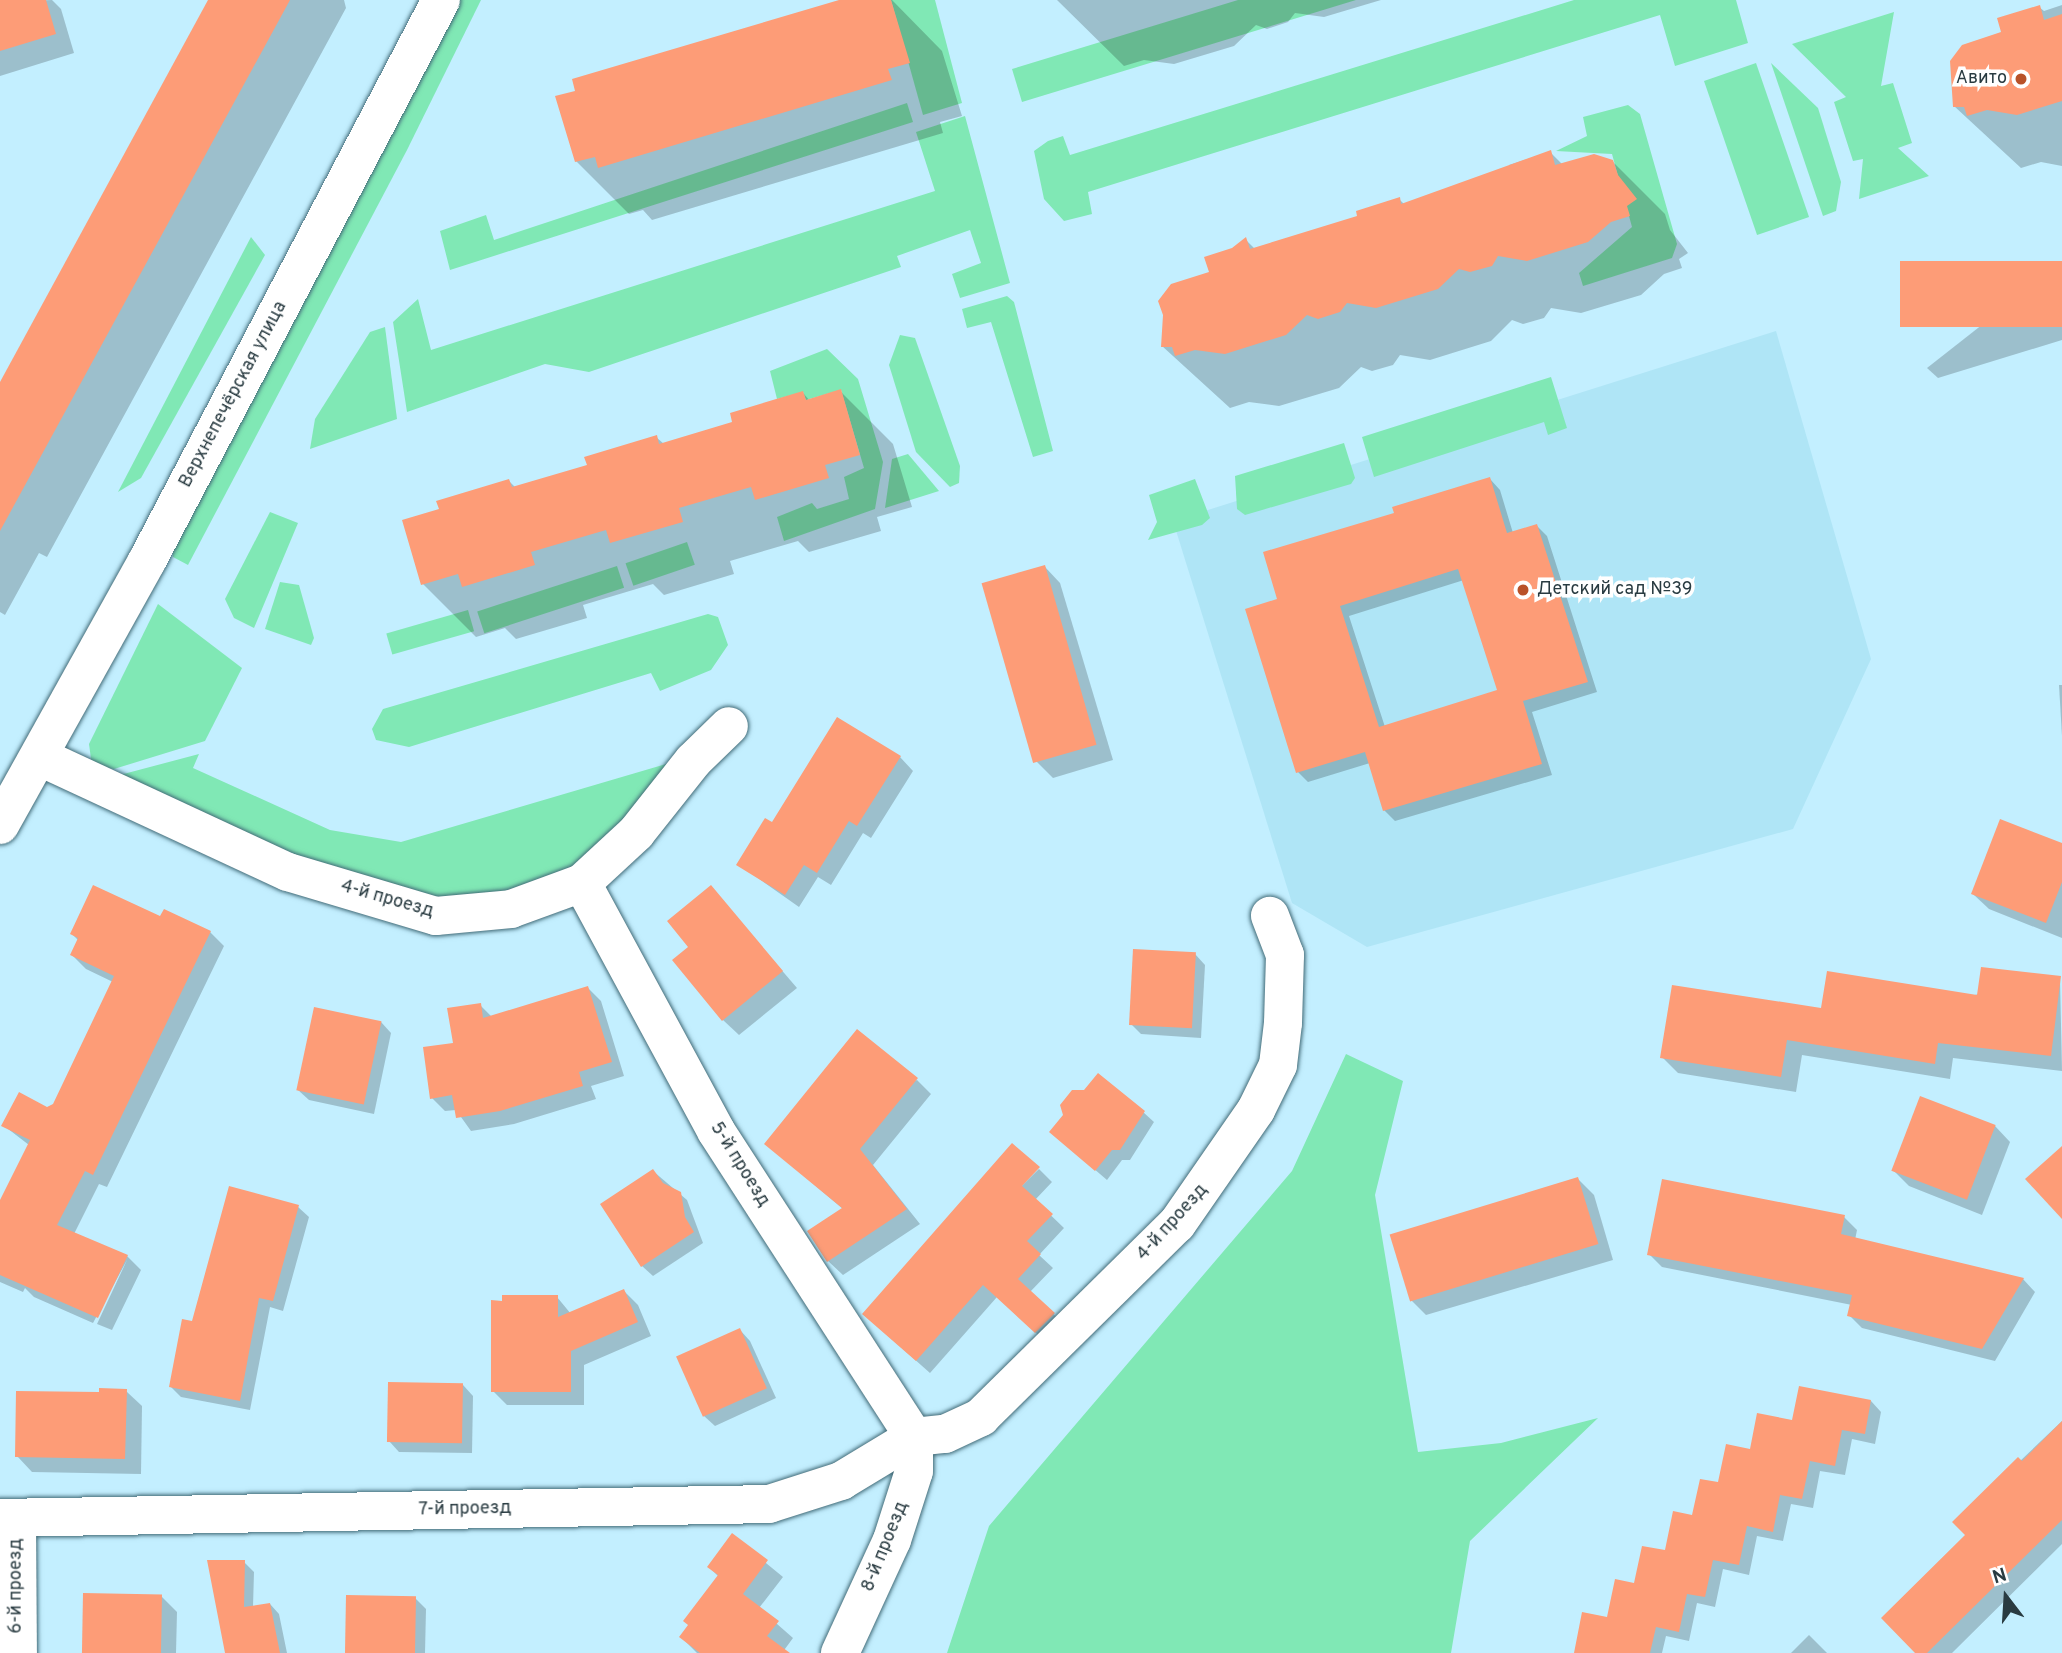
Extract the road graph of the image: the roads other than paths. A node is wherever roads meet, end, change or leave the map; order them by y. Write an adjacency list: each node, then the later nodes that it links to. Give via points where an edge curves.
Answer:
1 (441, 0): 3 (street, Верхнепечёрская улица)
2 (729, 726): 5 (street, 4-й проезд, via 693,761 636,833)
3 (21, 774): 4 (street); 5 (street, 4-й проезд, via 288,872 436,916 511,909)
4 (0, 825)
5 (582, 883): 7 (street, 5-й проезд, via 716,1130)
6 (1270, 916): 7 (street, 4-й проезд, via 1285,955 1278,1065 1220,1168 1177,1224 981,1417 945,1434)
7 (914, 1437): 8 (street, 7-й проезд, via 841,1481 769,1504); 10 (street, 8-й проезд, via 914,1471 892,1540)
8 (9, 1519): 9 (street, 6-й проезд)
9 (18, 1653)
10 (840, 1653)

